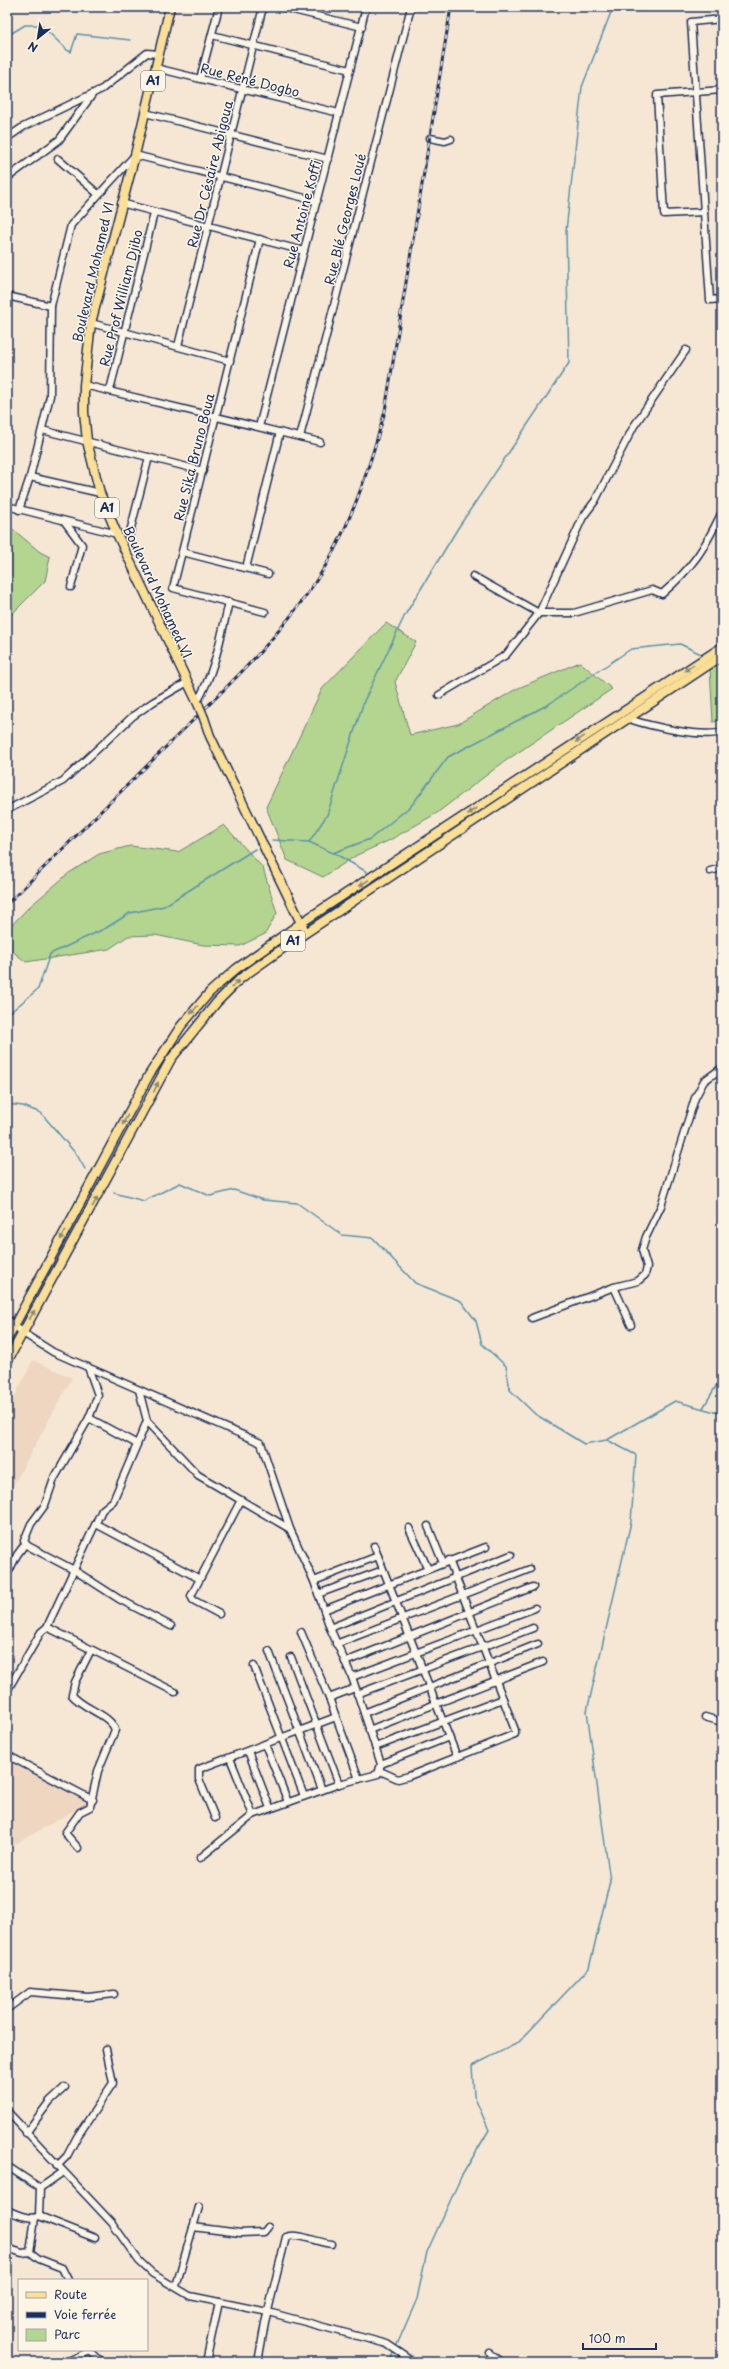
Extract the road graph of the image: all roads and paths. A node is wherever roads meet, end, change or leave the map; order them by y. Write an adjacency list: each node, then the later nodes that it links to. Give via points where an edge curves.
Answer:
1 (170, 7): 11 (main road, Boulevard Mohamed VI / A1)
2 (219, 7): 9 (street)
3 (263, 7): 10 (street, Rue Dr Césaire Abigoua)
4 (281, 7): 8 (street)
5 (366, 7): 8 (street, Rue Antoine Koffi)
6 (411, 7): 52 (street, Rue Blé Georges Loué)
7 (722, 19): 17 (street, via 691,22)
8 (362, 27): 13 (street, Rue Antoine Koffi)
9 (212, 35): 10 (street); 14 (street)
10 (254, 46): 13 (street); 15 (street, Rue Dr Césaire Abigoua)
11 (158, 54): 12 (main road, Boulevard Mohamed VI / A1); 18 (street, via 146,53 102,89)
12 (156, 68): 14 (street, Rue René Dogbo); 19 (main road, Boulevard Mohamed VI / A1)
13 (350, 70): 20 (street, Rue Antoine Koffi)
14 (200, 79): 15 (street, Rue René Dogbo)
15 (242, 89): 20 (street, Rue René Dogbo); 21 (street, Rue Dr Césaire Abigoua)
16 (722, 90): 17 (street)
17 (695, 92): 33 (street); 33 (street, via 657,95 664,214)
18 (92, 94): 22 (street, via 23,127); 29 (street, via 59,140)
19 (145, 113): 21 (street); 25 (main road, Boulevard Mohamed VI / A1)
20 (339, 113): 27 (street, Rue Antoine Koffi)
21 (231, 135): 27 (street); 28 (street, Rue Dr Césaire Abigoua)
22 (7, 138)
23 (430, 138): 24 (street, via 445,141)
24 (451, 139)
25 (135, 155): 28 (street); 30 (street); 32 (main road, Boulevard Mohamed VI / A1)
26 (58, 159): 30 (street)
27 (328, 159): 31 (street, Rue Antoine Koffi)
28 (221, 176): 31 (street); 35 (street, Rue Dr Césaire Abigoua)
29 (7, 178)
30 (98, 194): 40 (street, via 71,225)
31 (317, 201): 37 (street, Rue Antoine Koffi)
32 (121, 204): 34 (street); 41 (main road, Boulevard Mohamed VI / A1)
33 (704, 212): 39 (street, via 710,300)
34 (154, 213): 35 (street); 42 (street, Rue Prof William Djibo)
35 (208, 226): 36 (street); 43 (street, Rue Dr Césaire Abigoua)
36 (260, 239): 37 (street); 45 (street, Rue Sika Bruno Boua)
37 (304, 251): 49 (street, Rue Antoine Koffi)
38 (7, 296): 40 (street)
39 (722, 299)
40 (51, 306): 50 (street, via 50,396)
41 (91, 323): 42 (street); 46 (main road, Boulevard Mohamed VI / A1)
42 (124, 332): 43 (street); 47 (street, Rue Prof William Djibo)
43 (178, 346): 45 (street)
44 (686, 350): 72 (street, via 634,426 599,494 583,518)
45 (230, 361): 48 (street, Rue Sika Bruno Boua)
46 (84, 384): 47 (street); 53 (main road, Boulevard Mohamed VI / A1)
47 (110, 390): 48 (street)
48 (215, 416): 49 (street); 56 (street, Rue Sika Bruno Boua)
49 (260, 427): 51 (street)
50 (42, 430): 53 (street); 57 (street)
51 (280, 432): 52 (street); 66 (street)
52 (300, 437): 54 (street)
53 (87, 441): 55 (street); 58 (main road, Boulevard Mohamed VI / A1)
54 (320, 442)
55 (149, 457): 56 (street); 64 (street)
56 (203, 471): 65 (street, Rue Sika Bruno Boua)
57 (30, 477): 58 (street); 60 (street)
58 (100, 493): 63 (main road, Boulevard Mohamed VI / A1)
59 (7, 506): 60 (street)
60 (19, 510): 62 (street)
61 (722, 512): 72 (street, via 703,550 683,576 662,594 652,590 574,613)
62 (65, 522): 63 (street); 69 (street, via 82,545)
63 (118, 534): 75 (main road, Boulevard Mohamed VI / A1)
64 (129, 536)
65 (182, 552): 66 (street); 70 (street, Rue Sika Bruno Boua, via 173,588)
66 (246, 568): 67 (street)
67 (268, 574)
68 (473, 576): 72 (street)
69 (71, 586)
70 (229, 602): 71 (street, Rue Sika Bruno Boua); 77 (street, via 214,664)
71 (265, 612)
72 (540, 613): 76 (street, via 506,655)
73 (722, 647): 83 (main road, A1, one-way to 83)
74 (722, 656): 78 (main road, A1)
75 (186, 683): 77 (main road, Boulevard Mohamed VI / A1); 80 (street, via 133,716 63,781)
76 (439, 695)
77 (198, 704): 83 (main road, Boulevard Mohamed VI / A1, bridge, via 210,736)
78 (629, 719): 79 (street, via 704,734); 84 (main road, A1)
79 (722, 732)
80 (7, 810)
81 (722, 868): 82 (street)
82 (710, 871)
83 (301, 923): 84 (main road, Boulevard Mohamed VI / A1); 89 (main road, A1, one-way to 89, via 236,969 210,992 181,1026 150,1075)
84 (306, 932): 91 (main road, A1, one-way to 84, via 171,1059 216,1002 242,978)
85 (722, 1068): 86 (street, via 704,1082 695,1098 661,1206 642,1250 647,1267 645,1275 638,1281)
86 (614, 1287): 87 (street); 90 (street)
87 (532, 1318)
88 (7, 1319): 89 (street)
89 (14, 1325): 91 (street); 92 (main road, A1)
90 (631, 1325)
91 (23, 1333): 93 (main road, A1); 94 (street, via 53,1352)
92 (7, 1339)
93 (7, 1362)
94 (88, 1367): 95 (street); 96 (street, via 98,1395)
95 (139, 1390): 97 (street); 103 (street, via 261,1443)
96 (89, 1418): 98 (street); 104 (street, via 54,1479 45,1505 30,1524 24,1541)
97 (147, 1421): 98 (street); 99 (street, via 198,1475)
98 (137, 1444): 100 (street, via 113,1501 102,1510)
99 (241, 1500): 103 (street); 115 (street)
100 (96, 1524): 112 (street); 115 (street)
101 (428, 1526): 109 (street)
102 (409, 1528): 110 (street)
103 (290, 1529): 117 (street)
104 (26, 1544): 112 (street); 114 (street)
105 (374, 1546): 108 (street)
106 (486, 1547): 109 (street)
107 (511, 1555): 116 (street)
108 (378, 1556): 113 (street); 117 (street)
109 (446, 1562): 110 (street); 116 (street)
110 (428, 1569): 118 (street)
111 (530, 1569): 121 (street)
112 (74, 1570): 128 (street, via 119,1599); 129 (street)
113 (383, 1570): 118 (street); 120 (street)
114 (7, 1575)
115 (200, 1579): 126 (street, via 191,1598)
116 (455, 1579): 121 (street); 122 (street)
117 (314, 1580): 120 (street)
118 (388, 1585): 122 (street); 124 (street)
119 (533, 1587): 125 (street)
120 (318, 1594): 124 (street)
121 (463, 1595): 125 (street); 127 (street)
122 (395, 1602): 127 (street); 130 (street)
123 (535, 1608): 132 (street)
124 (324, 1610): 130 (street)
125 (469, 1613): 132 (street); 134 (street)
126 (219, 1614)
127 (401, 1619): 134 (street); 135 (street)
128 (171, 1626)
129 (47, 1627): 138 (street); 149 (street, via 41,1632)
130 (330, 1628): 135 (street)
131 (533, 1628): 137 (street)
132 (475, 1630): 137 (street); 140 (street)
133 (301, 1632): 154 (street)
134 (408, 1636): 140 (street); 142 (street)
135 (336, 1644): 142 (street)
136 (538, 1644): 144 (street)
137 (482, 1646): 144 (street); 146 (street)
138 (92, 1650): 152 (street); 179 (street, via 75,1682 72,1695 78,1703 110,1721 115,1730 98,1771)
139 (268, 1651): 164 (street)
140 (415, 1653): 146 (street); 147 (street)
141 (291, 1657): 162 (street)
142 (344, 1662): 147 (street)
143 (543, 1662): 148 (street)
144 (489, 1663): 148 (street); 150 (street)
145 (254, 1666): 166 (street)
146 (422, 1670): 150 (street); 153 (street)
147 (352, 1677): 151 (street)
148 (496, 1681): 155 (street); 156 (street)
149 (8, 1687)
150 (429, 1687): 156 (street); 157 (street)
151 (355, 1688): 153 (street); 154 (street)
152 (175, 1692)
153 (357, 1694): 157 (street)
154 (329, 1698): 158 (street)
155 (503, 1699): 160 (street); 171 (street, via 515,1734)
156 (436, 1704): 160 (street); 163 (street)
157 (364, 1713): 163 (street)
158 (336, 1717): 162 (street); 175 (street)
159 (705, 1717): 161 (street)
160 (443, 1721): 165 (street); 168 (street)
161 (722, 1722)
162 (316, 1724): 164 (street); 176 (street)
163 (369, 1730): 168 (street)
164 (299, 1731): 166 (street); 177 (street)
165 (449, 1737): 171 (street); 173 (street)
166 (282, 1738): 167 (street); 178 (street)
167 (265, 1744): 169 (street); 180 (street)
168 (375, 1747): 173 (street)
169 (248, 1751): 172 (street); 181 (street)
170 (7, 1755): 179 (street)
171 (457, 1757): 174 (street, via 398,1779)
172 (230, 1758): 182 (street); 183 (street, via 197,1771)
173 (381, 1764): 174 (street)
174 (380, 1771): 175 (street, via 378,1774)
175 (359, 1779): 176 (street)
176 (339, 1784): 177 (street)
177 (322, 1790): 178 (street)
178 (304, 1796): 180 (street)
179 (93, 1800): 184 (street, via 90,1807 80,1812 65,1833)
180 (288, 1802): 181 (street)
181 (270, 1808): 182 (street)
182 (253, 1815): 185 (street)
183 (215, 1818)
184 (78, 1848)
185 (200, 1858)
186 (114, 1994): 187 (street, via 88,1997 30,1992)
187 (7, 2009)
188 (106, 2049): 193 (street, via 113,2084 67,2156)
189 (65, 2087): 191 (street, via 50,2101)
190 (7, 2111): 191 (street)
191 (26, 2133): 193 (street)
192 (7, 2166): 195 (street)
193 (56, 2166): 194 (street)
194 (63, 2172): 195 (street); 206 (street, via 112,2223 139,2260 153,2274)
195 (40, 2188): 198 (street)
196 (200, 2207): 199 (street)
197 (7, 2210): 198 (street)
198 (37, 2217): 201 (street); 204 (street)
199 (193, 2227): 200 (street, via 248,2234 264,2232); 206 (street)
200 (268, 2227)
201 (96, 2238)
202 (332, 2244): 208 (street, via 319,2243 297,2235 286,2237)
203 (7, 2248): 204 (street, via 22,2253)
204 (30, 2252): 205 (street, via 39,2259 62,2268)
205 (68, 2279)
206 (176, 2286): 207 (street, via 190,2296)
207 (219, 2302): 208 (street); 214 (street)
208 (268, 2312): 215 (street); 216 (street, via 387,2344)
209 (88, 2351): 212 (street)
210 (91, 2351): 213 (street)
211 (490, 2353): 217 (street)
212 (66, 2362)
213 (102, 2362)
214 (206, 2362)
215 (258, 2362)
216 (414, 2362)
217 (502, 2362)

